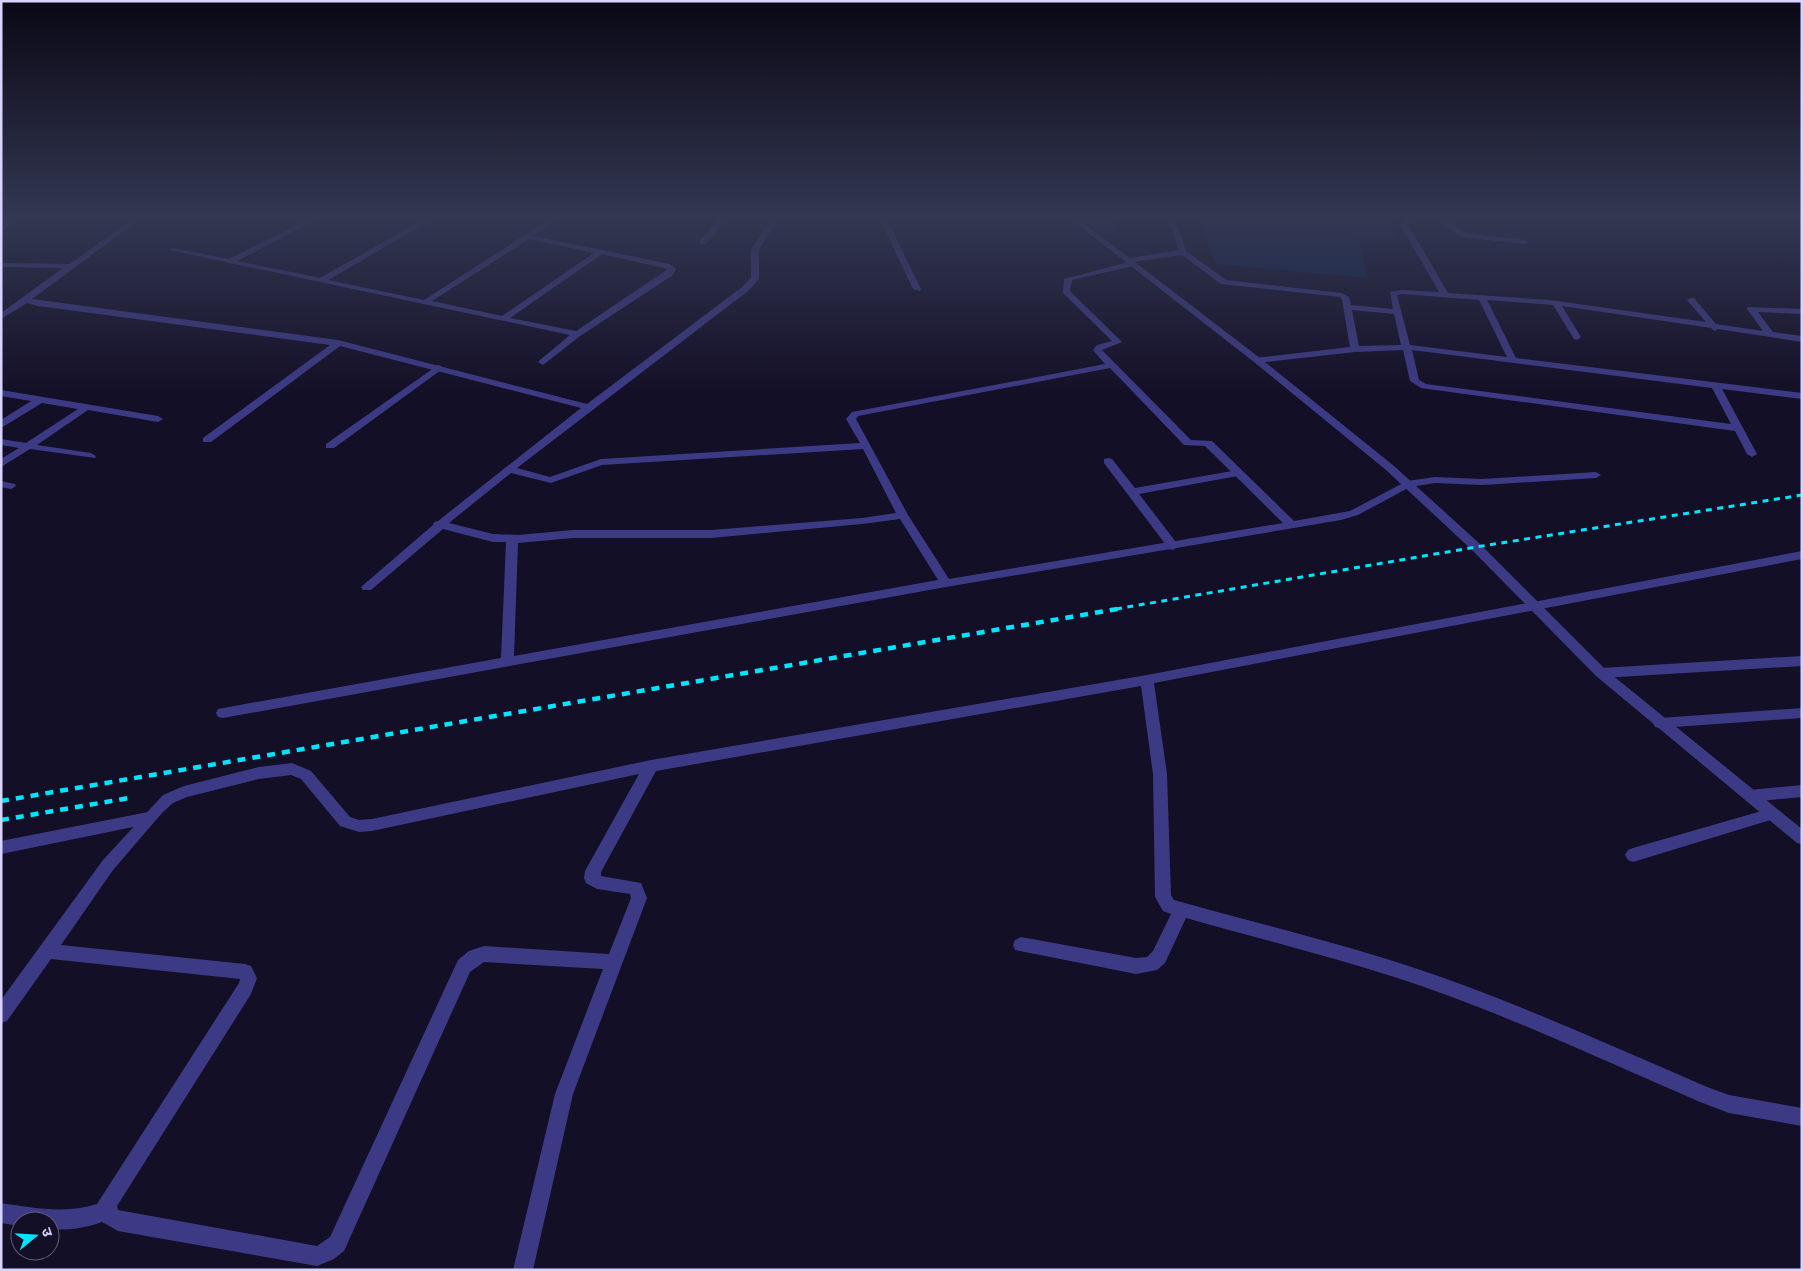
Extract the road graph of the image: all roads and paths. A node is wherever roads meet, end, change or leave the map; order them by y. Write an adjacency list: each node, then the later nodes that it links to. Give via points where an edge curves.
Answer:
1 (57, 276): 17 (street)
2 (303, 276): 13 (street)
3 (329, 276): 13 (street)
4 (466, 276): 19 (street)
5 (565, 276): 25 (street)
6 (665, 276): 27 (street)
7 (755, 276): 44 (street, via 750,284)
8 (910, 276): 14 (street)
9 (1071, 276): 37 (street, via 1065,289 1117,340 1116,344 1097,348)
10 (1148, 276): 35 (street)
11 (1216, 276): 21 (street, via 1224,282 1334,293 1346,299)
12 (1434, 276): 15 (street)
13 (322, 280): 19 (street)
14 (916, 289)
15 (1445, 295): 16 (street); 22 (street, via 1396,292 1393,294)
16 (1482, 298): 20 (street); 34 (street)
17 (26, 300): 24 (street); 31 (street)
18 (1691, 300): 26 (street)
19 (426, 302): 25 (street)
20 (1556, 303): 26 (street); 29 (street)
21 (1348, 306): 22 (street); 33 (street)
22 (1398, 312): 32 (street)
23 (1802, 312): 28 (street, via 1751,309)
24 (1, 317)
25 (504, 318): 27 (street)
26 (1715, 328): 28 (street)
27 (577, 334): 36 (street)
28 (1771, 335): 30 (street)
29 (1577, 337)
30 (1802, 340)
31 (338, 343): 38 (street); 48 (street)
32 (1407, 346): 33 (street); 34 (street); 47 (street, via 1415,381 1424,386)
33 (1355, 349): 35 (street)
34 (1512, 358): 39 (street)
35 (1257, 360): 60 (street)
36 (543, 362)
37 (1113, 366): 52 (street, via 855,414 851,419); 58 (street, via 1188,443 1208,443)
38 (438, 368): 44 (street); 51 (street)
39 (1715, 385): 41 (street); 47 (street)
40 (1, 393): 42 (street)
41 (1802, 396)
42 (39, 400): 43 (street); 46 (street)
43 (86, 407): 45 (street); 50 (street)
44 (588, 407): 57 (street)
45 (158, 419)
46 (1, 425)
47 (1737, 428): 53 (street)
48 (207, 440)
49 (1, 442): 50 (street)
50 (27, 446): 54 (street); 56 (street)
51 (330, 446)
52 (866, 446): 57 (street, via 601,462 551,480); 62 (street)
53 (1752, 454)
54 (90, 456)
55 (1108, 460): 61 (street)
56 (1, 464)
57 (510, 469): 63 (street)
58 (1238, 473): 61 (street); 64 (street)
59 (1596, 475): 60 (street, via 1482,482 1434,480)
60 (1407, 484): 64 (street, via 1354,513); 70 (street)
61 (1133, 492): 66 (street)
62 (903, 514): 65 (street, via 711,534 573,534); 68 (street)
63 (438, 524): 65 (street, via 492,538); 69 (street)
64 (1292, 526): 66 (street)
65 (512, 539): 71 (street)
66 (1173, 546): 68 (street)
67 (1802, 554): 70 (street)
68 (946, 584): 71 (street)
69 (367, 587)
70 (1535, 606): 73 (street); 74 (street)
71 (507, 661): 75 (street)
72 (1802, 661): 73 (street)
73 (1601, 673): 77 (street)
74 (1147, 680): 78 (street); 86 (street, via 1160,774 1163,897 1169,906)
75 (223, 713)
76 (1802, 713): 77 (street)
77 (1660, 723): 80 (street)
78 (650, 766): 82 (street, via 359,826 346,822 306,775 292,769 277,769 184,792 168,799); 89 (street, via 593,871 592,878 598,882 634,888 638,892 639,898)
79 (1802, 791): 80 (street)
80 (1750, 796): 81 (street)
81 (1772, 814): 83 (street); 85 (street)
82 (148, 818): 84 (street); 88 (street, via 108,864)
83 (1802, 838)
84 (1, 848)
85 (1634, 854)
86 (1180, 911): 87 (street, via 1159,958 1151,964 1136,966); 91 (street, via 1438,984 1504,1008 1706,1096 1729,1104)
87 (1021, 945)
88 (46, 951): 90 (street); 92 (street, via 245,972 248,978 245,988 107,1204)
89 (614, 962): 92 (street, via 484,954 474,957 464,966 337,1244 327,1252 317,1256 118,1221 109,1216); 94 (street, via 564,1094)
90 (1, 1015)
91 (1802, 1117)
92 (108, 1210): 93 (street, via 88,1218 60,1222)
93 (1, 1213)
94 (523, 1270)

